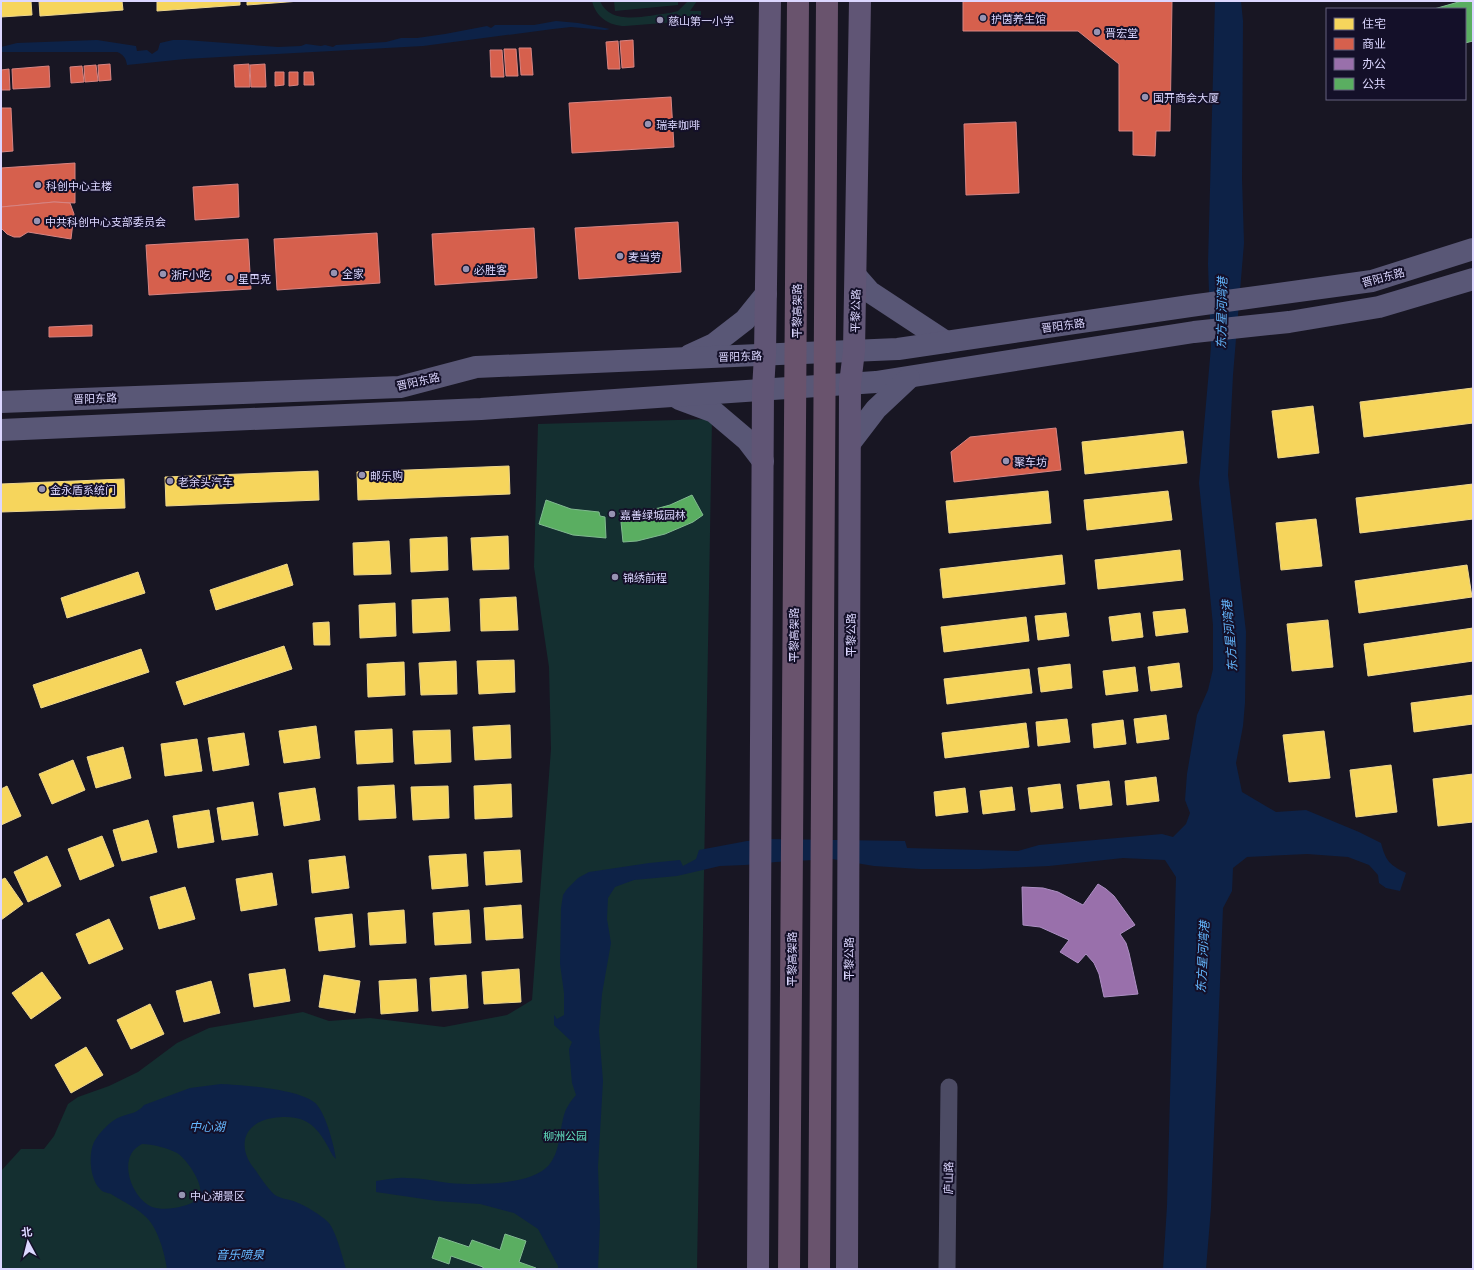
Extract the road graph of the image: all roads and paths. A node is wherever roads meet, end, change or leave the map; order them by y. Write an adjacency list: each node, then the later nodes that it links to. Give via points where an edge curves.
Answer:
1 (770, 1): 8 (main road)
2 (798, 1): 23 (highway, 平黎高架路, bridge)
3 (827, 1): 24 (highway, bridge)
4 (860, 1): 6 (main road, 平黎公路)
5 (1473, 249): 9 (main road, 晋阳东路, via 1372,281)
6 (856, 276): 9 (main road, via 870,292); 10 (main road, 平黎公路)
7 (1473, 279): 13 (main road, via 1379,307 1289,322 1194,332)
8 (766, 294): 11 (main road); 12 (main road, via 745,320 714,344)
9 (946, 342): 10 (main road, 晋阳东路, via 898,349)
10 (854, 351): 11 (main road, 晋阳东路); 14 (main road, 平黎公路)
11 (765, 355): 12 (main road, 晋阳东路); 15 (main road)
12 (682, 358): 17 (main road, 晋阳东路, via 476,367 400,387)
13 (909, 378): 14 (main road); 19 (main road, via 876,409)
14 (850, 384): 15 (main road); 19 (main road, 平黎公路)
15 (763, 390): 16 (main road); 20 (main road)
16 (672, 396): 18 (main road, via 481,409); 20 (main road, via 714,412 747,440)
17 (1, 402)
18 (1, 430)
19 (850, 443): 25 (main road, 平黎公路)
20 (763, 461): 22 (main road)
21 (949, 1087): 26 (street, 庐山路)
22 (758, 1269)
23 (789, 1269)
24 (819, 1269)
25 (847, 1269)
26 (947, 1269)

